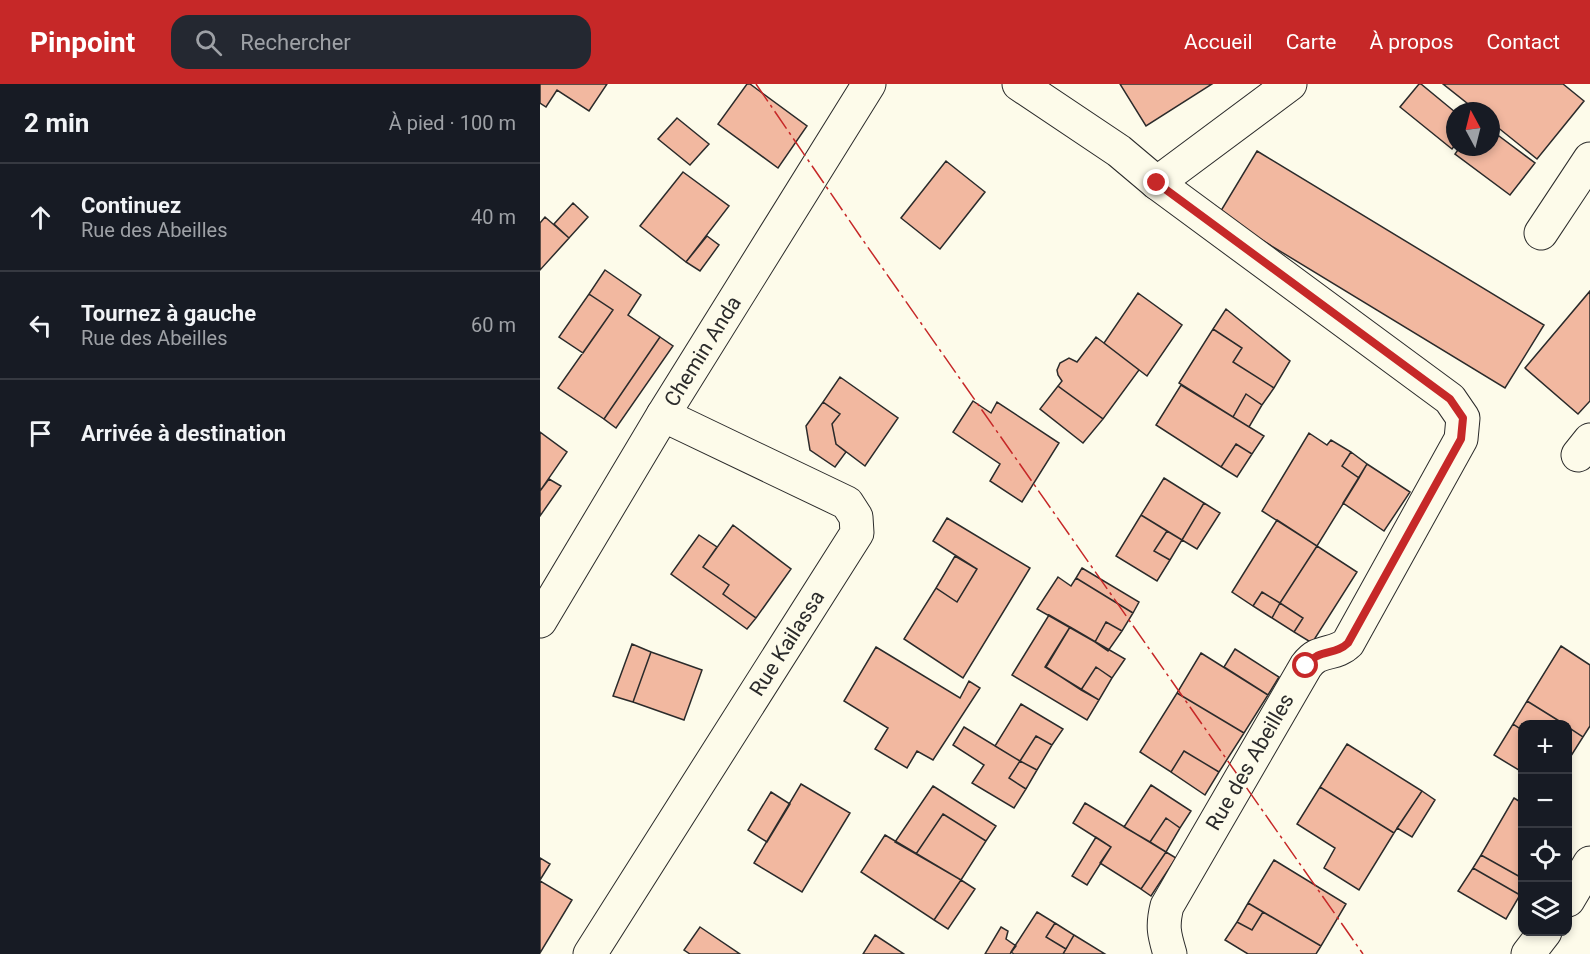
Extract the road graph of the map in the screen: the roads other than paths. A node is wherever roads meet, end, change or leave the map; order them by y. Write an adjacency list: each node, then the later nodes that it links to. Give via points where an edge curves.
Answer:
1 (869, 84): 7 (street, Chemin Anda)
2 (1019, 84): 5 (street, Rue des Abeilles, via 1119,151)
3 (1290, 84): 5 (street)
4 (1590, 159): 6 (street)
5 (1157, 183): 13 (street, Rue des Abeilles, via 1450,399 1463,418 1461,439 1348,643 1337,651 1315,656 1306,666 1167,906 1163,922)
6 (1541, 233)
7 (663, 415): 8 (street, Chemin Anda); 12 (street, Rue Kailassa, via 847,503 856,518 857,533)
8 (540, 621)
9 (1590, 862): 10 (street)
10 (1572, 893)
11 (1542, 936): 14 (street)
12 (590, 954)
13 (1170, 954)
14 (1528, 954)

